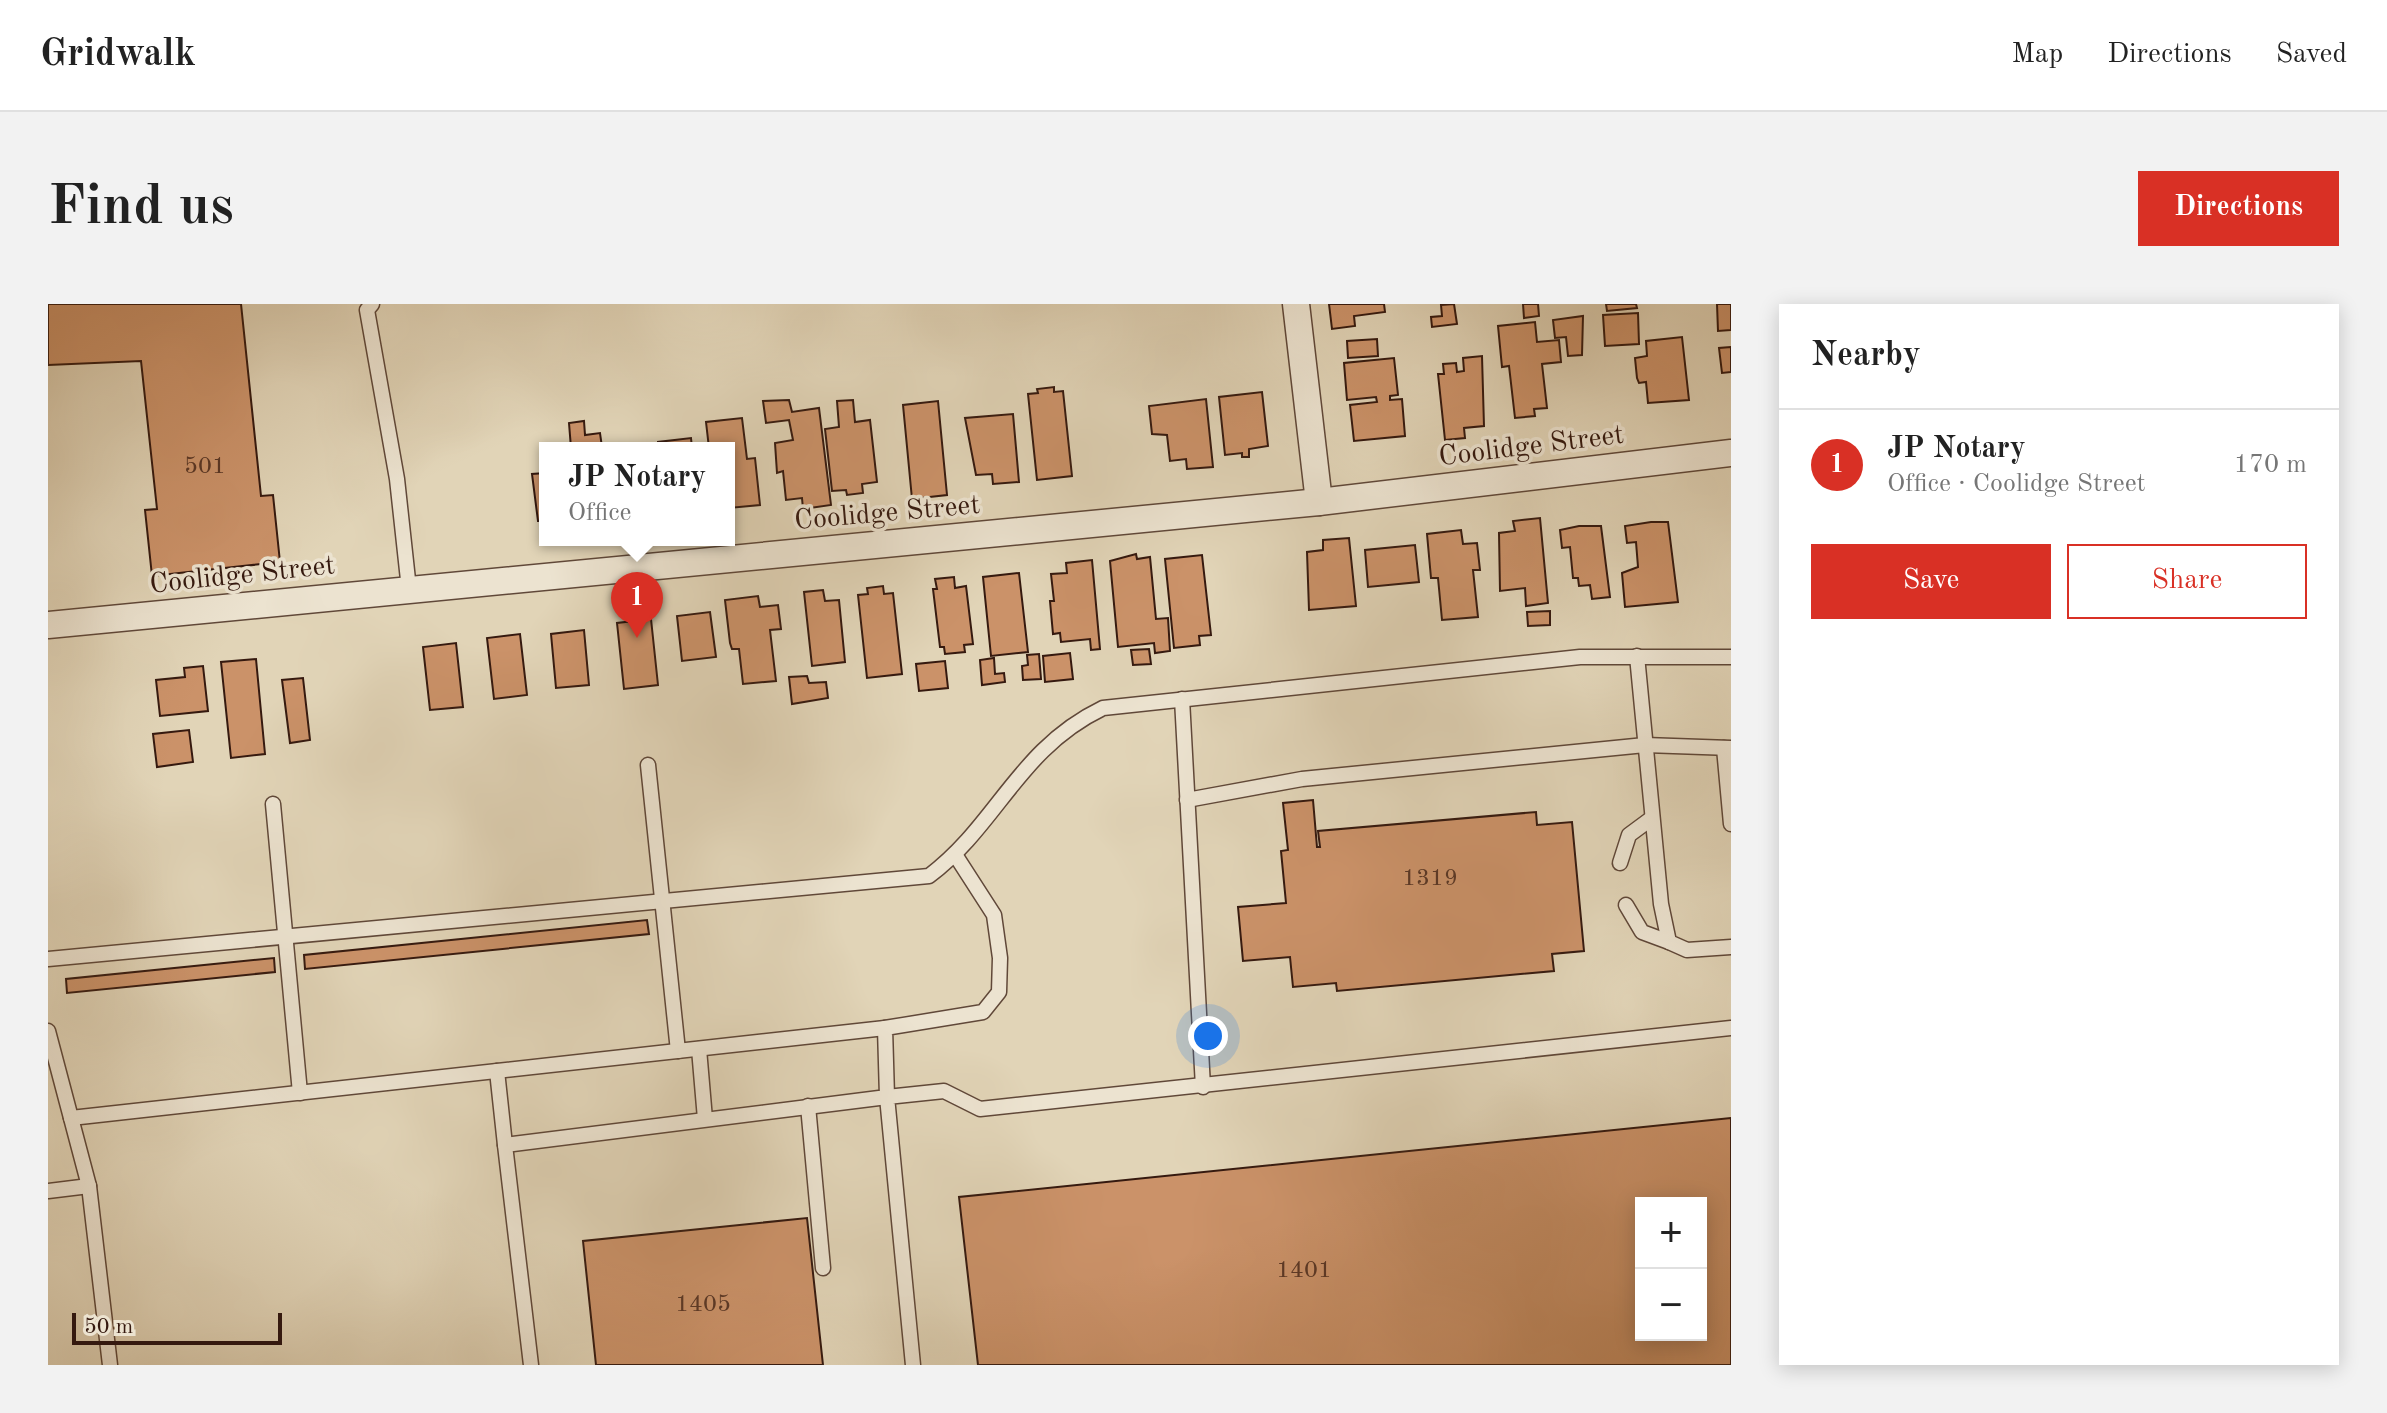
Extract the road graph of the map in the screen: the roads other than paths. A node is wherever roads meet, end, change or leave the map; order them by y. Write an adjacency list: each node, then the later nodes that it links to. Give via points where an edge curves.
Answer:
1 (372, 304): 5 (lane, via 367,310 397,479)
2 (1296, 304): 4 (street)
3 (1731, 453): 4 (street, Coolidge Street)
4 (1319, 502): 5 (street, Coolidge Street)
5 (409, 589): 6 (street, Coolidge Street)
6 (48, 625)
7 (1637, 656): 8 (lane); 9 (lane, via 1580,657); 10 (lane)
8 (1731, 657)
9 (1182, 699): 13 (lane); 17 (lane, via 1103,708 1077,721 1034,755)
10 (1645, 745): 11 (lane); 13 (lane, via 1302,779); 15 (lane)
11 (1728, 748): 16 (lane)
12 (648, 765): 19 (lane)
13 (1187, 800): 31 (lane)
14 (273, 804): 21 (lane)
15 (1652, 818): 18 (lane, via 1629,835); 22 (lane)
16 (1731, 824)
17 (956, 856): 19 (lane, via 929,876); 25 (lane, via 994,915 999,992 983,1012)
18 (1620, 863)
19 (662, 901): 21 (lane); 29 (lane)
20 (1626, 905): 22 (lane, via 1642,932)
21 (287, 936): 24 (lane); 32 (lane)
22 (1669, 942): 23 (lane, via 1687,950)
23 (1731, 947)
24 (48, 959)
25 (885, 1028): 28 (lane); 33 (lane)
26 (1731, 1028): 31 (lane)
27 (48, 1031): 35 (lane)
28 (699, 1049): 29 (lane); 36 (lane)
29 (678, 1051): 30 (lane)
30 (497, 1071): 32 (lane); 37 (lane)
31 (1203, 1087): 33 (lane, via 980,1109 944,1091)
32 (300, 1093): 35 (lane)
33 (887, 1097): 34 (lane); 43 (lane)
34 (808, 1106): 36 (lane); 40 (lane)
35 (71, 1118): 38 (lane)
36 (705, 1119): 37 (lane)
37 (505, 1145): 42 (lane)
38 (89, 1186): 39 (lane); 41 (lane)
39 (48, 1191)
40 (823, 1268)
41 (110, 1365)
42 (531, 1365)
43 (913, 1365)

